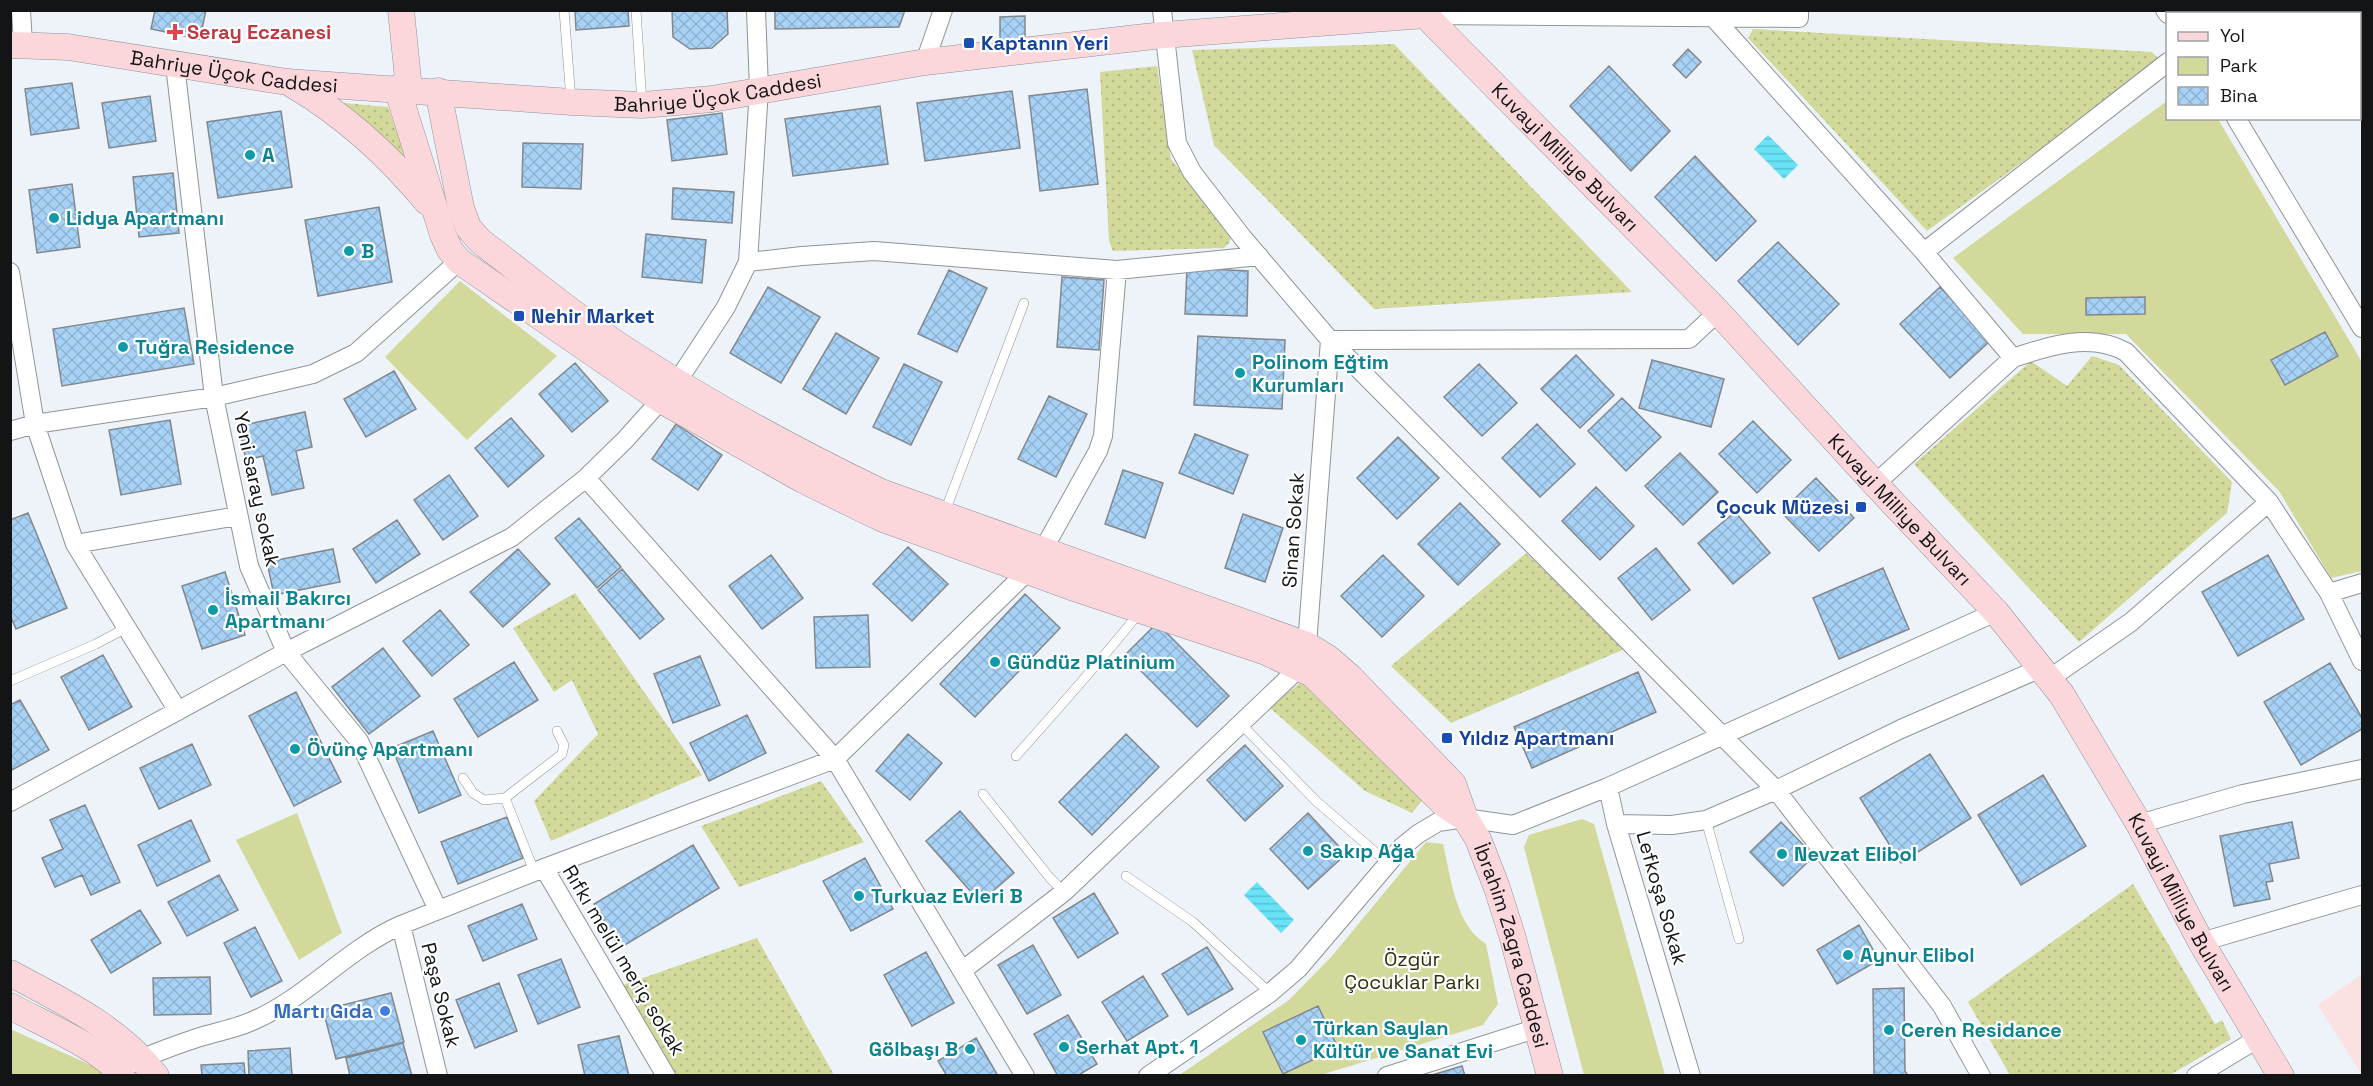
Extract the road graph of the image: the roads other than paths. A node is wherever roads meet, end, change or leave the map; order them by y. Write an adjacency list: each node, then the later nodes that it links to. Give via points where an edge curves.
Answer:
1 (21, 10): 12 (street)
2 (400, 10): 17 (main road)
3 (564, 10): 20 (lane)
4 (636, 10): 21 (lane)
5 (756, 10): 18 (street)
6 (943, 10): 13 (street)
7 (1799, 10): 10 (street, via 1799,18)
8 (1658, 13): 9 (street); 10 (street)
9 (1425, 15): 11 (main road, Bahriye Üçok Caddesi); 31 (main road, Kuvayi Milliye Bulvarı)
10 (1713, 17): 24 (street)
11 (1163, 23): 13 (main road, Bahriye Üçok Caddesi); 25 (street, via 1177,142 1192,172)
12 (16, 45): 15 (main road, Bahriye Üçok Caddesi, via 68,47)
13 (925, 62): 18 (main road, Bahriye Üçok Caddesi)
14 (2166, 64): 24 (street)
15 (175, 65): 16 (main road, Bahriye Üçok Caddesi); 36 (street, Yeni saray sokak)
16 (287, 82): 17 (main road, Bahriye Üçok Caddesi); 23 (main road, via 321,101 397,166)
17 (403, 89): 19 (main road, Bahriye Üçok Caddesi); 23 (main road)
18 (759, 89): 21 (main road, Bahriye Üçok Caddesi, via 712,99); 27 (street)
19 (438, 91): 20 (main road, Bahriye Üçok Caddesi); 35 (main road, via 468,226 480,241 624,349)
20 (571, 102): 21 (main road, Bahriye Üçok Caddesi)
21 (642, 105)
22 (2237, 120): 32 (street)
23 (434, 209): 26 (main road, via 450,250)
24 (1924, 252): 34 (street)
25 (1259, 256): 28 (street); 33 (street)
26 (459, 261): 35 (main road); 36 (street, via 356,353 314,374)
27 (748, 262): 28 (street, via 874,251); 35 (street, via 726,307)
28 (1117, 270): 45 (street, via 1103,436)
29 (10, 272): 37 (street)
30 (1024, 303): 43 (lane)
31 (1718, 312): 33 (street, via 1689,339); 40 (main road, Kuvayi Milliye Bulvarı)
32 (2362, 328)
33 (1330, 340): 53 (street, Sinan Sokak); 60 (street)
34 (2013, 358): 40 (street); 41 (street, via 2069,343 2119,348)
35 (669, 391): 39 (street); 43 (main road, via 881,492); 46 (main road, via 803,480 883,519)
36 (214, 397): 37 (street); 42 (street, Yeni saray sokak)
37 (35, 424): 38 (street); 44 (street)
38 (10, 431)
39 (586, 478): 52 (street, via 512,537); 62 (street)
40 (1875, 484): 50 (main road, Kuvayi Milliye Bulvarı)
41 (2269, 502): 48 (street); 55 (street, Lefkoşa Sokak, via 2131,622)
42 (238, 516): 44 (street); 52 (street, Yeni saray sokak, via 249,567)
43 (943, 516): 45 (main road)
44 (75, 544): 51 (street)
45 (1043, 550): 53 (main road)
46 (1028, 571): 49 (main road); 62 (street)
47 (2362, 583): 48 (street)
48 (2330, 593): 54 (street)
49 (1141, 610): 53 (main road, via 1266,652); 61 (lane, via 1086,679)
50 (1996, 612): 55 (main road, Kuvayi Milliye Bulvarı); 60 (street)
51 (126, 628): 56 (lane); 57 (street)
52 (286, 652): 57 (street); 79 (street, Yeni saray sokak, via 359,741)
53 (1303, 656): 58 (street); 70 (main road, İbrahim Zagra Caddesi, via 1328,658 1350,677 1453,784)
54 (2362, 661)
55 (2045, 674): 66 (street, Lefkoşa Sokak, via 1901,729); 73 (main road, Kuvayi Milliye Bulvarı, via 2062,695)
56 (10, 681)
57 (178, 711): 69 (street)
58 (1241, 724): 74 (lane, via 1316,801); 77 (street)
59 (558, 731): 68 (lane, via 564,745 562,754)
60 (1724, 737): 65 (street); 66 (street)
61 (1016, 756)
62 (835, 759): 75 (street); 83 (street)
63 (2362, 769): 73 (street, via 2243,794)
64 (463, 778): 68 (lane, via 473,794 484,800)
65 (1608, 788): 70 (street, via 1513,825); 72 (street)
66 (1776, 790): 71 (street, Lefkoşa Sokak); 98 (street, via 1942,1006)
67 (983, 794): 77 (lane)
68 (505, 798): 75 (lane)
69 (10, 802)
70 (1465, 818): 74 (street, via 1438,822 1418,834); 87 (main road, İbrahim Zagra Caddesi, via 1478,839 1497,888)
71 (1706, 820): 72 (street, Lefkoşa Sokak, via 1672,825); 81 (lane)
72 (1617, 824): 97 (street, Lefkoşa Sokak)
73 (2139, 824): 82 (main road, Kuvayi Milliye Bulvarı)
74 (1388, 863): 85 (street, via 1298,969)
75 (539, 870): 79 (street); 92 (street, Rıfkı melül meriç sokak)
76 (1126, 876): 85 (lane, via 1193,922)
77 (1064, 892): 83 (street)
78 (2362, 895): 82 (street)
79 (438, 910): 80 (street)
80 (401, 925): 89 (street, via 370,941 296,997 250,1022 196,1038); 91 (street, Paşa Sokak)
81 (1739, 939)
82 (2201, 942): 88 (main road, Kuvayi Milliye Bulvarı)
83 (963, 970): 93 (street)
84 (10, 973): 89 (main road, via 88,1016)
85 (1270, 993): 94 (street)
86 (10, 1006): 90 (main road, via 82,1045)
87 (1538, 1028): 95 (street); 96 (main road, İbrahim Zagra Caddesi)
88 (2258, 1039): 99 (street); 100 (main road, Kuvayi Milliye Bulvarı)
89 (149, 1067): 90 (street)
90 (120, 1073)
91 (438, 1076)
92 (666, 1076)
93 (1025, 1076)
94 (1148, 1076)
95 (1386, 1076)
96 (1550, 1076)
97 (1691, 1076)
98 (1982, 1076)
99 (2196, 1076)
100 (2281, 1076)

